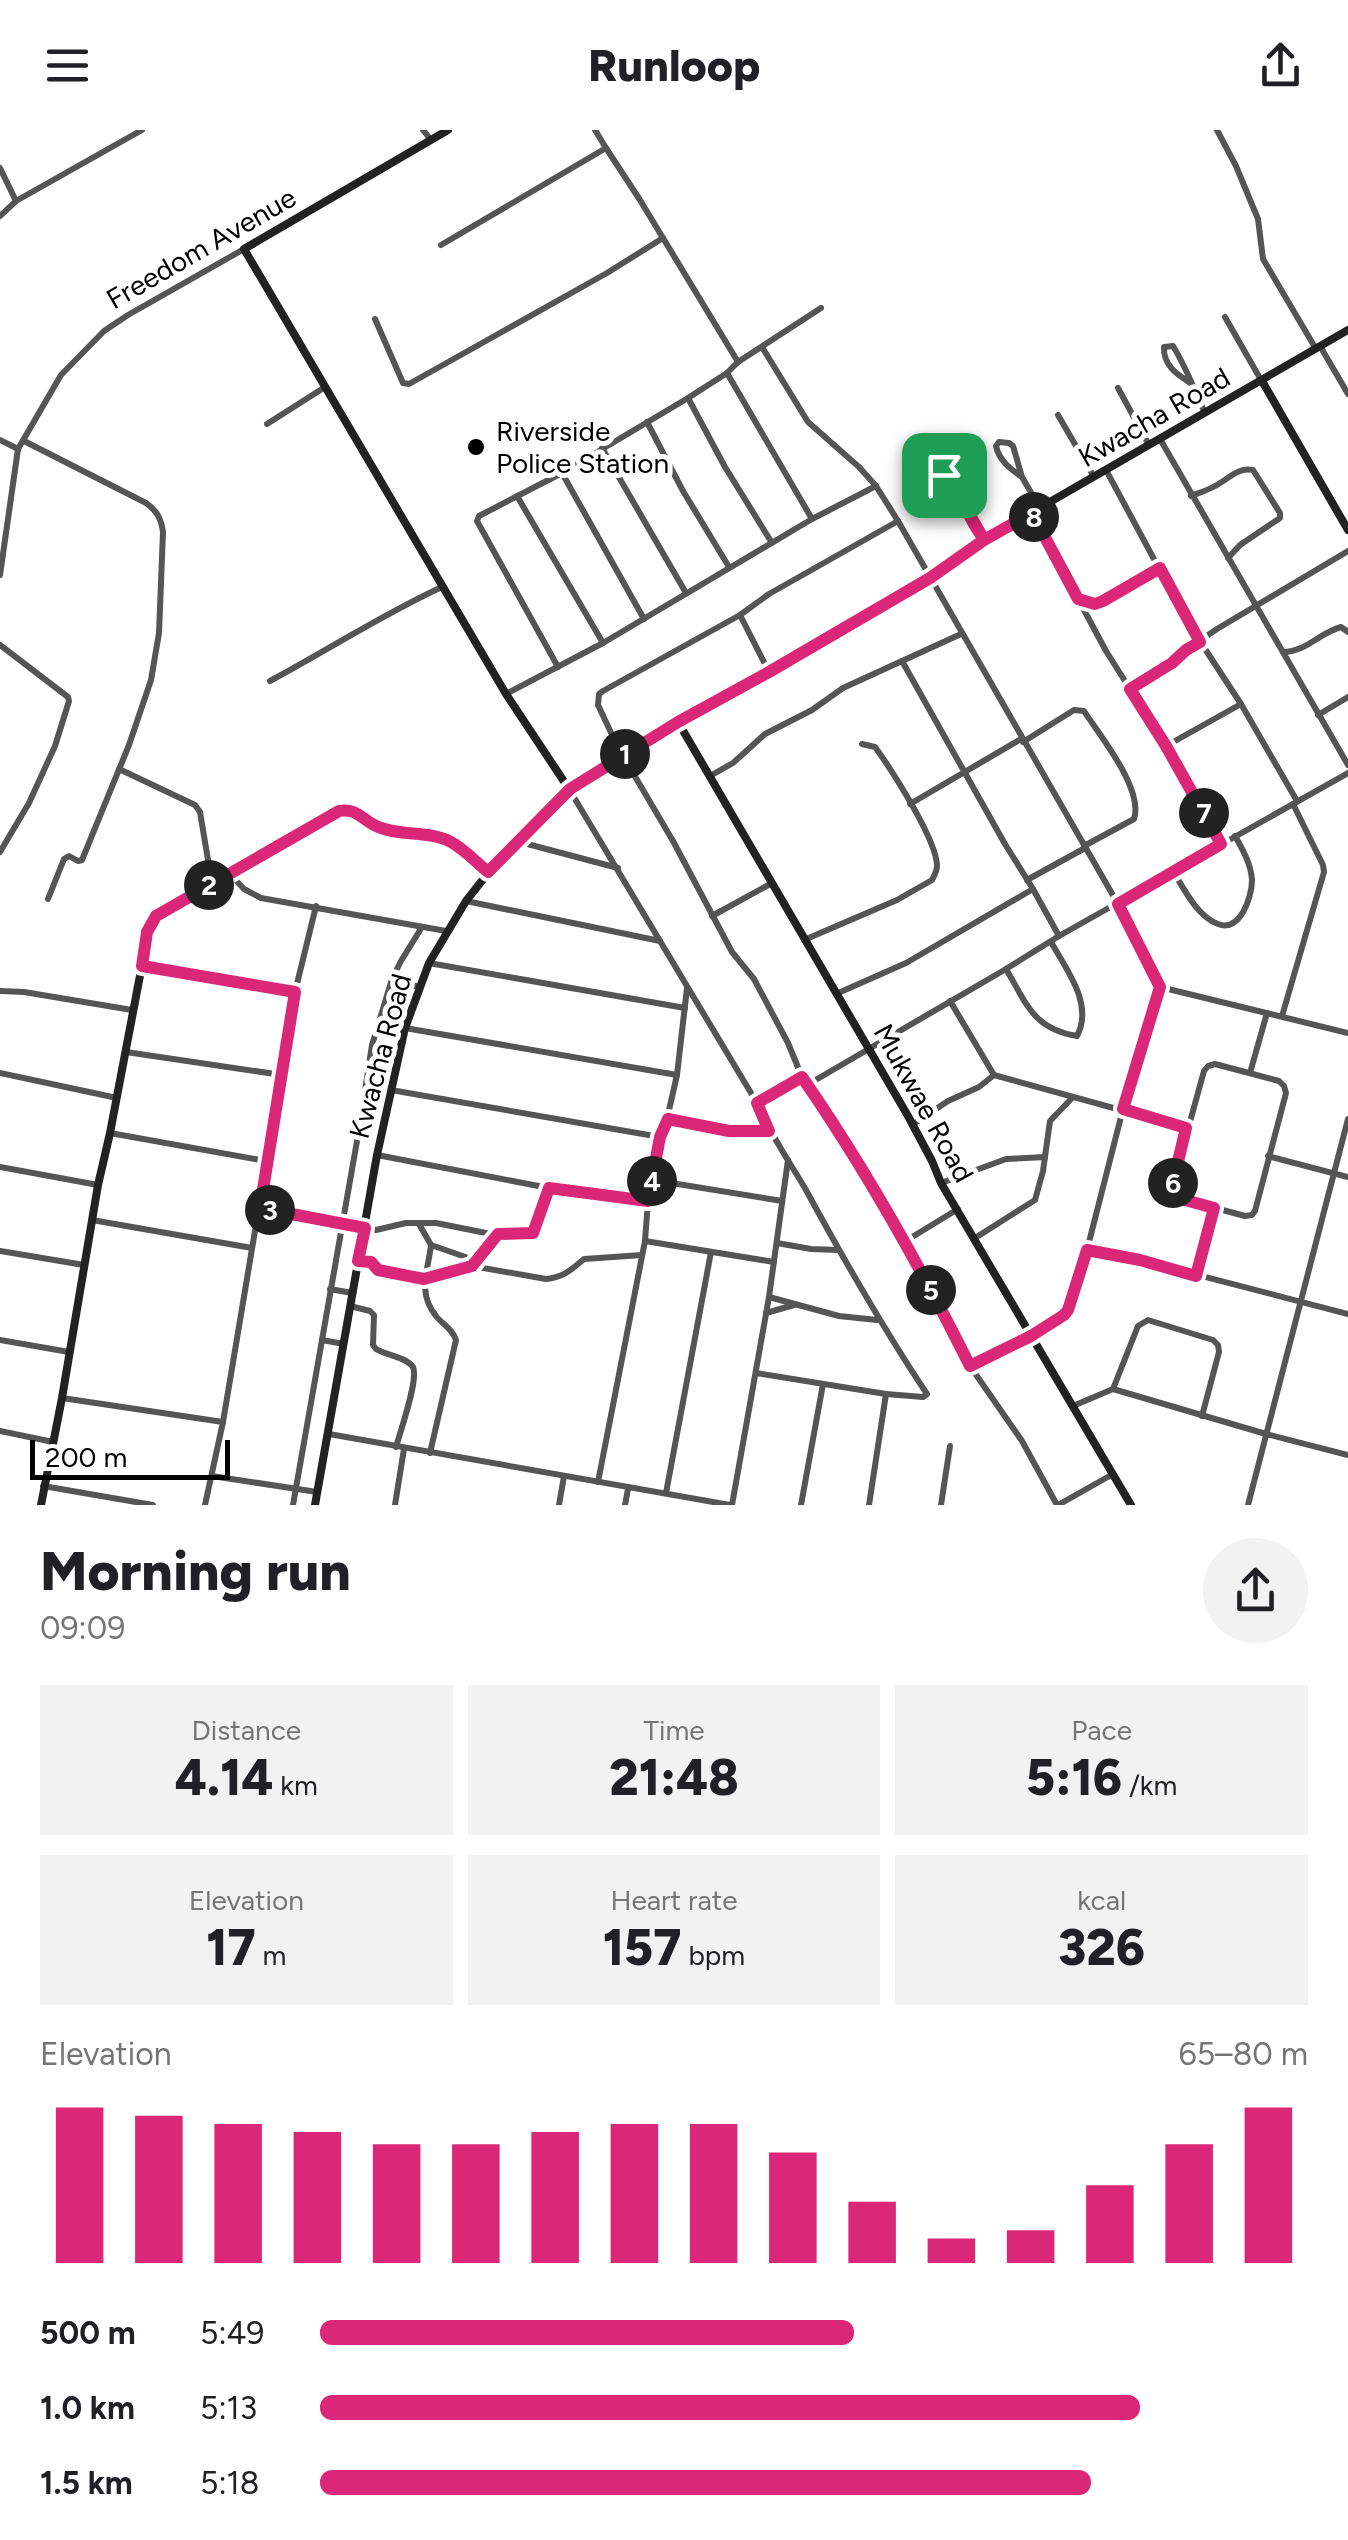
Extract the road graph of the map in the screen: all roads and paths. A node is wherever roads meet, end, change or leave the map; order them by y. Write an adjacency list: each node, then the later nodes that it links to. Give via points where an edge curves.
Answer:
1 (142, 130): 9 (street)
2 (423, 130): 6 (street)
3 (448, 130): 6 (main road, Freedom Avenue)
4 (595, 130): 7 (street)
5 (1218, 130): 19 (street, via 1258,219 1263,259)
6 (431, 140): 13 (main road, Freedom Avenue)
7 (606, 148): 11 (street); 12 (street)
8 (0, 168): 9 (street)
9 (16, 202): 10 (street)
10 (0, 216)
11 (663, 238): 16 (street, via 409,384 402,382); 20 (street)
12 (441, 245)
13 (244, 249): 24 (main road); 34 (street, Freedom Avenue, via 104,331 61,376)
14 (822, 308): 18 (street)
15 (1225, 317): 22 (street)
16 (375, 319)
17 (1348, 330): 19 (main road, Kwacha Road)
18 (762, 347): 20 (street); 42 (street, via 808,422)
19 (1318, 348): 22 (main road, Kwacha Road); 26 (street)
20 (738, 362): 21 (street)
21 (727, 374): 27 (street); 47 (street)
22 (1262, 382): 28 (main road, Kwacha Road); 49 (main road)
23 (1192, 384): 23 (street, via 1173,346 1167,345 1165,359); 28 (street)
24 (324, 387): 31 (street); 58 (main road)
25 (1118, 388): 35 (street)
26 (1348, 394)
27 (688, 398): 30 (street); 51 (street)
28 (1204, 414): 32 (main road, Kwacha Road)
29 (1058, 415): 41 (street)
30 (646, 422): 36 (street); 54 (street)
31 (267, 424)
32 (1160, 439): 35 (main road, Kwacha Road); 44 (street)
33 (0, 440): 37 (street)
34 (24, 441): 37 (street, Freedom Avenue); 85 (street, via 146,503 162,520 156,658)
35 (1149, 445): 38 (main road, Kwacha Road)
36 (602, 448): 39 (street); 59 (street)
37 (18, 449): 56 (street, Freedom Avenue)
38 (1106, 470): 41 (main road, Kwacha Road); 55 (street)
39 (562, 473): 43 (street); 63 (street)
40 (1022, 477): 40 (street, via 1013,446 999,442 1003,461); 46 (street)
41 (1094, 478): 46 (main road, Kwacha Road)
42 (876, 486): 47 (street); 48 (street)
43 (517, 496): 67 (street); 71 (street, via 477,521)
44 (1192, 496): 53 (street); 53 (street, via 1248,468 1280,513 1275,524)
45 (966, 508): 45 (street, via 954,477 944,475 943,483); 50 (street)
46 (1036, 511): 50 (main road, Kwacha Road); 60 (street)
47 (812, 519): 51 (street)
48 (898, 521): 57 (street); 62 (street)
49 (1348, 530)
50 (984, 540): 57 (main road, Kwacha Road)
51 (772, 543): 54 (street)
52 (1348, 551): 61 (street)
53 (1228, 558): 61 (street)
54 (729, 567): 59 (street)
55 (1160, 568): 60 (street, via 1103,601); 66 (street)
56 (0, 575)
57 (930, 578): 65 (street); 72 (main road, Kwacha Road)
58 (442, 587): 73 (street); 75 (main road)
59 (686, 593): 63 (street)
60 (1078, 599): 74 (street)
61 (1256, 607): 66 (street); 69 (street)
62 (740, 615): 72 (street); 83 (street, via 599,694)
63 (644, 619): 67 (street)
64 (1348, 632): 69 (street, via 1334,629 1300,650)
65 (961, 634): 70 (street); 80 (street)
66 (1200, 642): 74 (street); 77 (street)
67 (603, 643): 71 (street)
68 (0, 645): 96 (street, via 68,701 55,746)
69 (1283, 652): 78 (street)
70 (902, 661): 86 (street); 88 (street, via 765,734 734,764)
71 (558, 667): 75 (street)
72 (769, 672): 79 (main road, Kwacha Road)
73 (270, 680)
74 (1130, 689): 82 (street)
75 (506, 694): 89 (main road)
76 (1348, 696): 78 (street)
77 (1241, 704): 82 (street); 90 (street)
78 (1318, 714): 84 (street)
79 (678, 722): 83 (main road, Kwacha Road); 88 (main road, Mukwae Road)
80 (1022, 740): 86 (street); 95 (street); 95 (street, via 1080,709 1130,783 1134,819)
81 (862, 744): 91 (street, via 875,747)
82 (1166, 746): 94 (street)
83 (622, 756): 89 (main road, Kwacha Road); 109 (street)
84 (1348, 765)
85 (120, 770): 103 (street, via 195,805); 105 (street, via 82,860 66,856)
86 (966, 773): 91 (street); 101 (street)
87 (1348, 773): 90 (street)
88 (710, 776): 102 (main road, Mukwae Road)
89 (570, 789): 93 (main road, Kwacha Road); 97 (street)
90 (1295, 803): 92 (street); 130 (street, via 1324,872)
91 (910, 804): 113 (street, via 936,859 932,880)
92 (1235, 836): 94 (street); 98 (street, via 1252,878 1234,924 1216,924 1204,914)
93 (516, 841): 97 (street); 99 (main road, Kwacha Road)
94 (1221, 844): 98 (street)
95 (1084, 847): 101 (street); 107 (street)
96 (0, 852)
97 (619, 868): 114 (street)
98 (1172, 870): 107 (street)
99 (488, 872): 100 (main road, via 452,843 378,828 347,809); 106 (main road, Kwacha Road)
100 (230, 874): 103 (main road); 108 (street, via 251,894)
101 (1027, 880): 104 (street)
102 (772, 883): 109 (street); 113 (main road, Mukwae Road)
103 (212, 884): 117 (main road, via 156,916)
104 (1034, 890): 112 (street); 125 (street, via 906,963)
105 (48, 899)
106 (466, 900): 111 (main road, Kwacha Road); 114 (street)
107 (1118, 904): 112 (street); 122 (street)
108 (316, 906): 110 (street); 124 (street)
109 (712, 916): 140 (street, via 754,979)
110 (422, 926): 111 (street); 119 (street)
111 (446, 931): 116 (main road, Kwacha Road)
112 (1059, 936): 115 (street)
113 (804, 940): 125 (main road, Mukwae Road)
114 (662, 941): 121 (street)
115 (1051, 942): 118 (street); 118 (street, via 1081,998 1077,1036 1038,1021)
116 (429, 963): 120 (main road, Kwacha Road); 127 (street)
117 (142, 966): 124 (street); 128 (main road)
118 (1006, 969): 126 (street)
119 (392, 978): 120 (street); 171 (street, via 372,1045)
120 (420, 987): 131 (main road, Kwacha Road)
121 (687, 987): 127 (street); 144 (street)
122 (1160, 987): 129 (street); 145 (street)
123 (0, 991): 128 (street)
124 (295, 992): 137 (street)
125 (836, 994): 133 (main road, Mukwae Road)
126 (950, 1001): 133 (street); 139 (street)
127 (685, 1008): 138 (street)
128 (132, 1010): 134 (main road)
129 (1267, 1013): 130 (street); 135 (street)
130 (1282, 1016): 132 (street)
131 (405, 1028): 138 (street); 141 (main road, Kwacha Road)
132 (1348, 1034)
133 (869, 1049): 140 (street); 148 (main road, Mukwae Road)
134 (126, 1052): 137 (street); 142 (main road)
135 (1250, 1073): 149 (street, via 1208,1066); 154 (street, via 1280,1081 1286,1093)
136 (0, 1074): 142 (street)
137 (282, 1075): 157 (street)
138 (677, 1075): 146 (street)
139 (994, 1075): 143 (street); 148 (street)
140 (804, 1081): 144 (street); 177 (street)
141 (391, 1090): 152 (street); 153 (main road, Kwacha Road)
142 (117, 1098): 151 (main road)
143 (1072, 1098): 145 (street); 155 (street, via 1050,1120)
144 (757, 1103): 150 (street)
145 (1123, 1109): 149 (street); 182 (street)
146 (668, 1119): 150 (street); 152 (street)
147 (1348, 1119): 159 (street)
148 (912, 1125): 162 (main road, Mukwae Road)
149 (1186, 1128): 168 (street, via 1174,1193)
150 (769, 1131): 156 (street)
151 (110, 1132): 157 (street); 163 (main road)
152 (660, 1137): 161 (street)
153 (377, 1155): 164 (street); 173 (main road, Kwacha Road)
154 (1268, 1156): 159 (street); 168 (street, via 1252,1215)
155 (1045, 1157): 162 (street, via 1006,1159); 175 (street, via 1035,1200)
156 (788, 1158): 166 (street); 181 (street)
157 (266, 1161): 167 (street)
158 (0, 1167): 163 (street)
159 (1332, 1172): 160 (street); 195 (street)
160 (1348, 1176)
161 (653, 1180): 165 (street); 166 (street)
162 (941, 1182): 169 (main road, Mukwae Road)
163 (98, 1185): 170 (main road)
164 (549, 1188): 165 (street); 174 (street, via 533,1233)
165 (648, 1201): 176 (street)
166 (782, 1201): 178 (street)
167 (260, 1208): 171 (street); 180 (street)
168 (1214, 1208): 190 (street)
169 (958, 1209): 175 (main road, Mukwae Road); 177 (street)
170 (92, 1220): 180 (street); 189 (main road)
171 (342, 1223): 173 (street); 192 (street)
172 (419, 1224): 173 (street); 174 (street); 179 (street)
173 (365, 1228): 186 (main road, Kwacha Road)
174 (496, 1235): 188 (street)
175 (975, 1238): 201 (main road, Mukwae Road)
176 (645, 1241): 184 (street); 185 (street)
177 (904, 1242): 206 (street)
178 (777, 1243): 181 (street); 187 (street)
179 (432, 1245): 188 (street); 191 (street)
180 (252, 1248): 214 (street)
181 (839, 1250): 200 (street)
182 (1087, 1250): 190 (street); 201 (street, via 1068,1310)
183 (0, 1251): 189 (street)
184 (710, 1252): 187 (street); 231 (street)
185 (642, 1256): 188 (street, via 584,1258 558,1278); 226 (street)
186 (358, 1261): 191 (street); 193 (main road, Kwacha Road)
187 (774, 1262): 194 (street)
188 (473, 1264): 191 (street)
189 (84, 1266): 205 (main road)
190 (1196, 1276): 195 (street)
191 (424, 1279): 221 (street, via 428,1306 456,1340)
192 (330, 1290): 193 (street); 203 (street)
193 (352, 1293): 197 (main road, Kwacha Road)
194 (769, 1297): 196 (street); 198 (street)
195 (1301, 1302): 199 (street); 217 (street)
196 (796, 1304): 198 (street); 200 (street)
197 (350, 1306): 204 (main road, Kwacha Road); 220 (street, via 374,1314 376,1349 414,1369)
198 (766, 1313): 207 (street)
199 (1348, 1314)
200 (878, 1320): 210 (street, via 928,1394)
201 (1031, 1336): 206 (street); 212 (main road, Mukwae Road)
202 (0, 1340): 205 (street)
203 (322, 1340): 204 (street); 229 (street)
204 (344, 1344): 216 (main road, Kwacha Road)
205 (70, 1352): 211 (main road)
206 (970, 1366): 245 (street)
207 (756, 1372): 208 (street); 241 (street)
208 (823, 1384): 210 (street); 242 (street)
209 (1113, 1390): 212 (street); 213 (street); 213 (street, via 1138,1326 1148,1320 1218,1346)
210 (886, 1394): 243 (street)
211 (62, 1398): 214 (street); 218 (main road)
212 (1073, 1406): 223 (main road, Mukwae Road)
213 (1202, 1416): 217 (street)
214 (223, 1422): 224 (street)
215 (0, 1431): 218 (street)
216 (329, 1434): 220 (street); 230 (main road, Kwacha Road)
217 (1266, 1434): 222 (street); 247 (street)
218 (53, 1442): 227 (main road)
219 (950, 1446): 244 (street)
220 (400, 1448): 221 (street); 238 (street)
221 (430, 1453): 225 (street)
222 (1348, 1455)
223 (1113, 1474): 245 (street); 246 (main road, Mukwae Road)
224 (212, 1476): 229 (street); 235 (street)
225 (564, 1476): 226 (street); 239 (street)
226 (598, 1482): 228 (street)
227 (44, 1486): 233 (main road); 234 (street)
228 (628, 1488): 231 (street); 240 (street)
229 (296, 1490): 230 (street); 236 (street)
230 (317, 1492): 237 (main road, Kwacha Road)
231 (666, 1493): 232 (street)
232 (696, 1502): 241 (street)
233 (40, 1505)
234 (153, 1505)
235 (205, 1505)
236 (293, 1505)
237 (315, 1505)
238 (395, 1505)
239 (559, 1505)
240 (625, 1505)
241 (731, 1505)
242 (801, 1505)
243 (869, 1505)
244 (941, 1505)
245 (1058, 1505)
246 (1131, 1505)
247 (1248, 1505)

